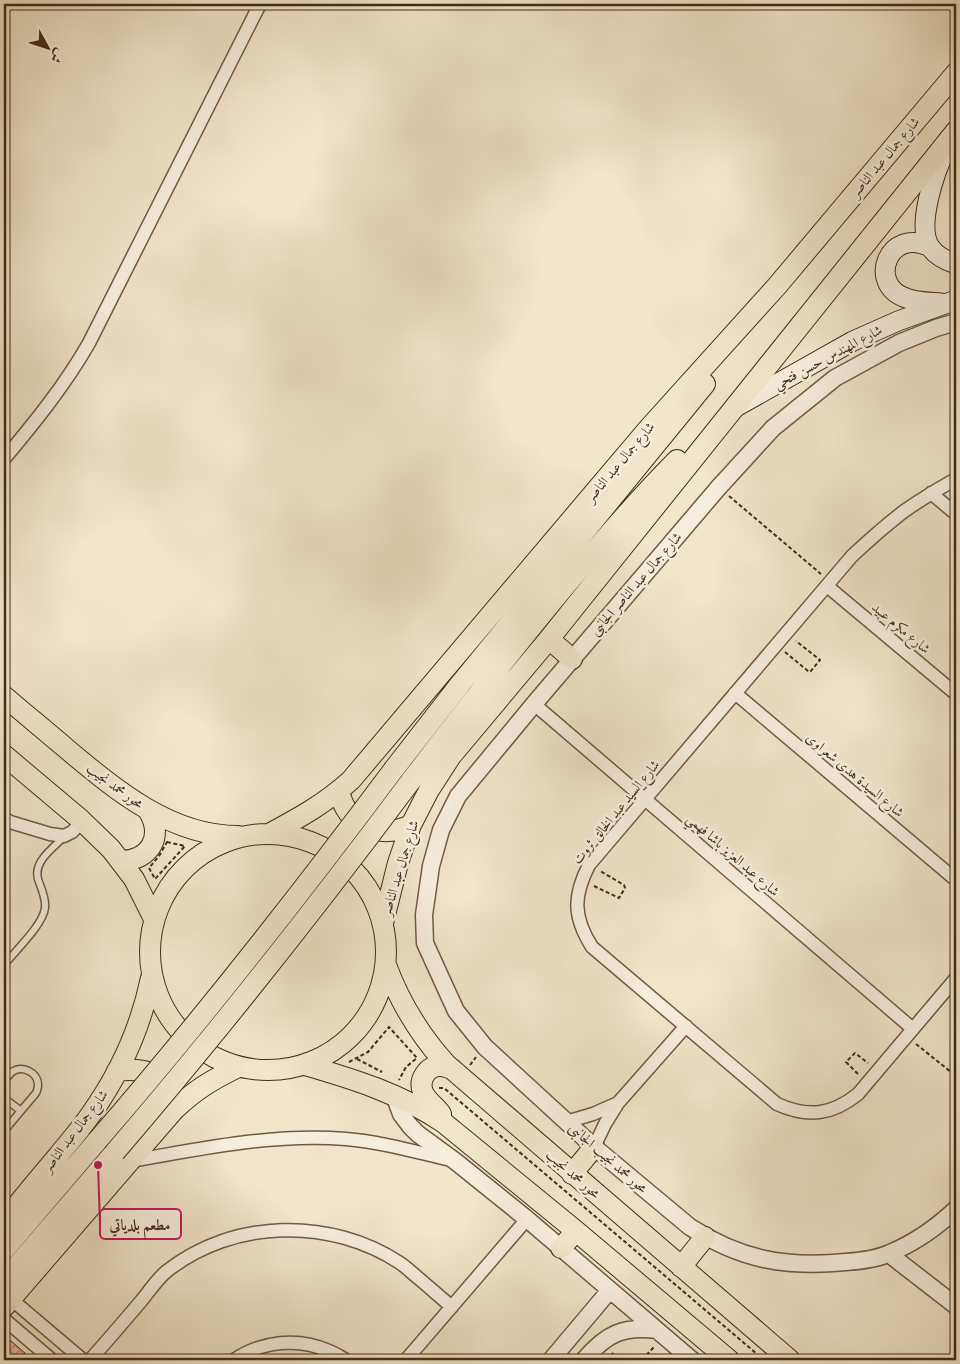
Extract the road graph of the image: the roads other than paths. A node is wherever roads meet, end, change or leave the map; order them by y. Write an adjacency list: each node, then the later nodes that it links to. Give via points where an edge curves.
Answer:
1 (260, 4): 10 (street, via 89,343 46,408)
2 (956, 73): 6 (main road, شارع جمال عبد الناصر)
3 (956, 132): 4 (main road, via 936,171 928,201 925,227); 9 (main road, شارع جمال عبد الناصر)
4 (930, 247): 5 (main road); 7 (main road, via 910,242 893,250 886,262 887,282 905,298)
5 (956, 264)
6 (777, 286): 22 (main road, شارع جمال عبد الناصر, via 648,429); 65 (main road, bridge, via 690,403 461,683 242,967)
7 (950, 301): 9 (main road, شارع المهندس حسن فتحي, via 853,341)
8 (956, 322): 16 (street, شارع جمال عبد الناصر الجانبى, via 898,343 835,378 773,428)
9 (731, 410): 15 (main road, شارع جمال عبد الناصر); 56 (main road, bridge, via 678,459 616,524 521,640)
10 (4, 459)
11 (956, 479): 12 (street, شارع السيد عبد الخالق ثروت)
12 (931, 493): 13 (street); 14 (street, شارع السيد عبد الخالق ثروت, via 877,533)
13 (956, 514)
14 (828, 584): 17 (street, شارع السيد عبد الخالق ثروت); 18 (street, شارع مكرم عبيد)
15 (549, 639): 16 (main road); 27 (main road, شارع جمال عبد الناصر, via 451,756)
16 (572, 659): 20 (street, شارع جمال عبد الناصر الجانبى)
17 (735, 693): 23 (street, شارع السيد عبد الخالق ثروت); 32 (street, شارع السيدة هدى شعراوى)
18 (956, 694)
19 (4, 696): 24 (main road, محور محمد نجيب, via 93,771)
20 (534, 704): 23 (street, شارع عبد العزيز باشا فهمي); 33 (street, شارع جمال عبد الناصر الجانبى, via 458,796 441,830 431,866)
21 (4, 755): 26 (main road)
22 (339, 791): 27 (main road, via 350,814 370,829 387,832); 28 (main road, شارع جمال عبد الناصر)
23 (645, 799): 40 (street, شارع السيد عبد الخالق ثروت, via 589,865 578,893 579,922 592,947); 41 (street, شارع عبد العزيز باشا فهمي)
24 (148, 810): 30 (main road, محور محمد نجيب, via 197,831); 31 (main road, via 156,830 149,850 132,861)
25 (4, 818): 29 (street)
26 (82, 821): 29 (street); 31 (main road)
27 (412, 825): 35 (main road, شارع جمال عبد الناصر, via 398,863)
28 (269, 834): 30 (main road); 35 (main road, via 307,840 341,859 368,888)
29 (64, 836): 36 (lane, via 40,861 37,870 45,897 42,918)
30 (245, 836): 34 (main road, via 227,841 195,859 170,886)
31 (121, 861): 34 (main road)
32 (956, 880)
33 (424, 915): 52 (street, محور محمد نجيب الجانبى, via 425,942 456,1011 485,1047)
34 (154, 919): 38 (main road, via 149,948)
35 (383, 923): 37 (main road)
36 (4, 965)
37 (386, 965): 42 (main road, via 381,987 360,1027 344,1043); 44 (main road, محور محمد نجيب, via 411,1020)
38 (152, 976): 43 (main road, via 161,1003 189,1041 220,1061); 45 (main road, شارع جمال عبد الناصر, via 138,1024)
39 (956, 978): 41 (street, شارع السيد عبد الخالق ثروت)
40 (686, 1026): 41 (street, شارع السيد عبد الخالق ثروت, via 777,1104 804,1113 819,1113 847,1103); 50 (street)
41 (910, 1033)
42 (305, 1065): 43 (main road, via 260,1071); 47 (main road)
43 (238, 1067): 49 (main road, via 208,1082)
44 (452, 1069): 53 (main road, via 433,1067 422,1080 422,1091 440,1111); 58 (main road, محور محمد نجيب)
45 (117, 1071): 49 (main road, via 137,1069 156,1074 172,1086); 60 (main road, شارع جمال عبد الناصر, via 91,1114)
46 (4, 1082): 51 (lane, via 18,1069 32,1072 37,1078 36,1093)
47 (396, 1088): 53 (main road); 57 (street, via 402,1114 410,1126)
48 (4, 1098): 51 (lane)
49 (183, 1102): 56 (main road)
50 (618, 1103): 52 (street); 55 (street)
51 (20, 1111): 54 (lane)
52 (566, 1122): 55 (street, محور محمد نجيب الجانبى)
53 (444, 1123): 62 (main road)
54 (4, 1131)
55 (594, 1147): 58 (main road); 63 (street, محور محمد نجيب الجانبى)
56 (122, 1156): 57 (street, via 297,1138 382,1144); 69 (main road)
57 (455, 1161): 61 (street)
58 (572, 1174): 67 (main road, محور محمد نجيب)
59 (956, 1209): 66 (street, محور محمد نجيب الجانبى, via 927,1233)
60 (7, 1210)
61 (527, 1219): 64 (street); 71 (street)
62 (576, 1231): 64 (main road); 83 (main road)
63 (705, 1237): 66 (street, محور محمد نجيب الجانبى, via 756,1258 782,1263 837,1263); 67 (main road)
64 (561, 1248): 68 (street)
65 (4, 1250)
66 (889, 1254): 70 (street)
67 (680, 1266): 84 (main road, محور محمد نجيب)
68 (610, 1290): 73 (street); 80 (street)
69 (6, 1296): 76 (street)
70 (956, 1306)
71 (452, 1307): 77 (street, via 401,1263 351,1239 296,1230 268,1231 214,1244 166,1272); 79 (street)
72 (4, 1319): 75 (street)
73 (660, 1332): 81 (street, via 641,1328 625,1330 609,1336); 82 (street)
74 (242, 1358): 78 (street, via 264,1346 286,1342 328,1350)
75 (52, 1360)
76 (82, 1360)
77 (90, 1360)
78 (346, 1360)
79 (406, 1360)
80 (551, 1360)
81 (584, 1360)
82 (692, 1360)
83 (730, 1360)
84 (790, 1360)

